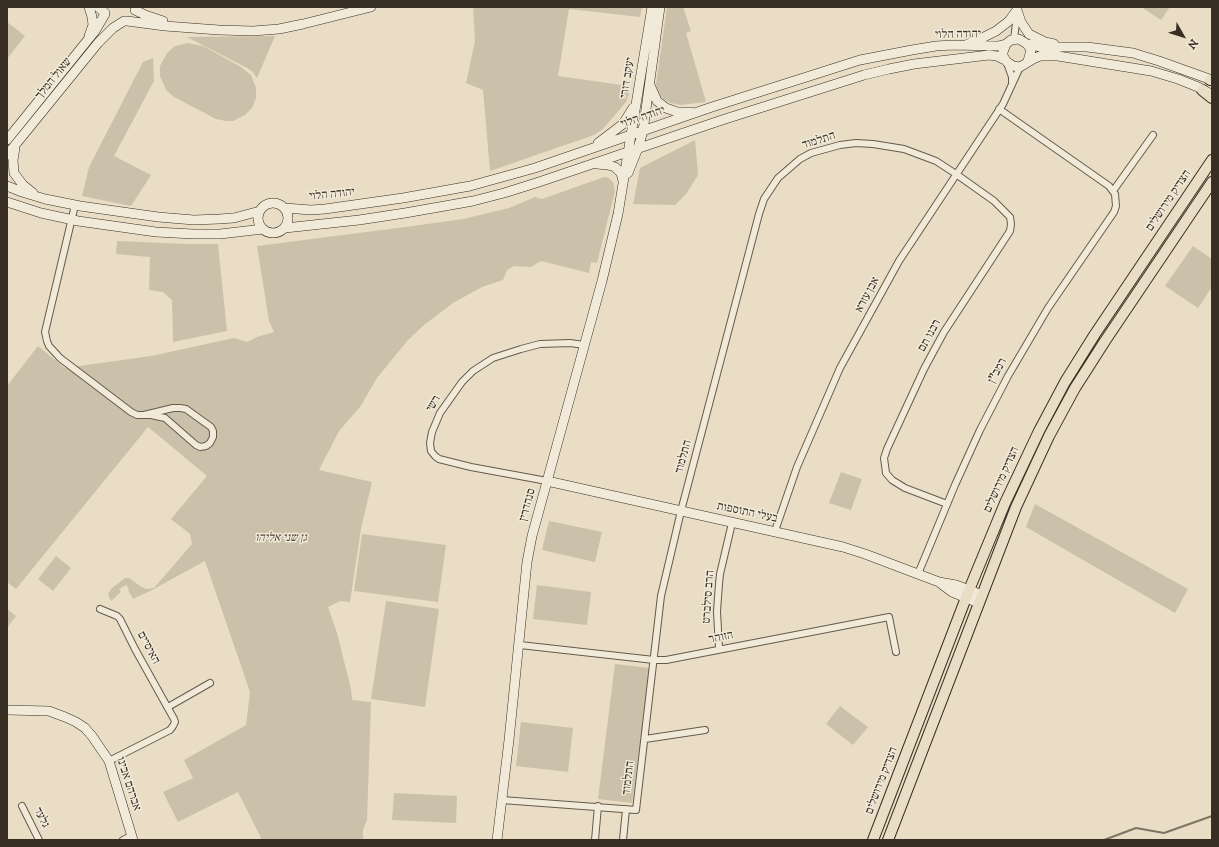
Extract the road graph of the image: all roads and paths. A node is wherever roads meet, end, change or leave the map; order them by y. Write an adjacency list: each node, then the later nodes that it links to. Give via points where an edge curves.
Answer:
1 (89, 7): 12 (main road, via 93,25)
2 (146, 7): 9 (main road)
3 (371, 7): 11 (main road, via 279,29 237,31)
4 (652, 7): 25 (main road, יעקב דורי)
5 (660, 7): 20 (main road, יעקב דורי)
6 (134, 8): 9 (main road); 10 (main road, via 133,16)
7 (1018, 9): 13 (street); 15 (main road, via 1009,21 996,31); 16 (main road, via 1021,22 1029,34 1045,42)
8 (104, 10): 10 (main road, via 112,21); 12 (main road, שאול המלך, via 102,22)
9 (158, 20): 11 (main road)
10 (125, 21): 11 (main road); 33 (main road, שאול המלך, via 102,39)
11 (188, 27)
12 (86, 42): 32 (main road, שאול המלך)
13 (1010, 42): 14 (main road, via 1024,41); 15 (main road, יהודה הלוי, via 998,46); 17 (main road, via 1003,52)
14 (1027, 44): 16 (main road); 18 (main road, via 1031,50)
15 (964, 45): 28 (main road, יהודה הלוי, via 912,50 860,60)
16 (1069, 47): 21 (main road, via 1133,53)
17 (1006, 61): 19 (main road); 22 (street, via 1012,77); 34 (main road, יהודה הלוי, via 997,56 974,56 914,64 864,75)
18 (1028, 61): 19 (main road); 23 (main road, via 1040,56 1058,56 1105,63 1151,71)
19 (1020, 67): 22 (street, אבן עזרא)
20 (649, 79): 28 (main road, via 654,96 666,108 677,112); 29 (main road, יעקב דורי)
21 (1211, 80)
22 (1012, 86): 27 (street, אבן עזרא)
23 (1202, 90): 24 (main road); 26 (main road)
24 (1212, 95)
25 (637, 97): 30 (main road, יעקב דורי); 35 (main road, via 623,124)
26 (1212, 98)
27 (999, 109): 40 (street, אבן עזרא); 44 (street, via 1104,182)
28 (701, 111): 29 (main road, יהודה הלוי)
29 (643, 131): 30 (main road, יהודה הלוי); 34 (main road, יעקב דורי)
30 (631, 135): 35 (main road, יהודה הלוי); 36 (main road, יעקב דורי)
31 (1153, 135): 44 (street)
32 (7, 140)
33 (16, 145): 37 (main road, שאול המלך); 45 (main road, via 14,173 23,185)
34 (638, 148): 36 (main road, יהודה הלוי); 42 (main road, סנהדרין)
35 (588, 150): 48 (main road, יהודה הלוי, via 470,186 325,209)
36 (628, 152): 39 (main road, יהודה הלוי); 42 (main road, סנהדרין)
37 (7, 156)
38 (1212, 160): 61 (main road, הצדיק מירושלים, via 1095,334 1058,396 1022,465)
39 (592, 164): 42 (main road, via 608,164 615,167 621,174); 51 (main road, יהודה הלוי, via 473,201 358,220)
40 (956, 174): 56 (street, רבנו תם, via 1000,206 1010,217 1010,231 944,332 884,458 886,473 892,480 905,488); 57 (street, התלמוד, via 936,161 904,149 856,143 811,153 778,178 764,199 759,214); 59 (street, אבן עזרא, via 899,261 840,368 797,467)
41 (1212, 182): 62 (main road, הצדיק מירושלים, via 1105,341 1060,415 1033,470)
42 (624, 184): 53 (main road, סנהדרין, via 602,281)
43 (7, 186): 45 (main road)
44 (1113, 191): 56 (street, רמב"ן, via 1116,198 1114,212 1030,336 980,430)
45 (41, 198): 47 (main road)
46 (7, 202): 50 (main road)
47 (75, 205): 49 (main road, via 194,220 234,218); 50 (street)
48 (285, 208): 49 (main road, via 272,203); 51 (main road, via 288,220)
49 (260, 211): 52 (main road, via 258,220)
50 (72, 220): 52 (main road, via 156,232 193,234); 54 (street, via 45,332 47,341 56,354 127,410)
51 (285, 228): 52 (main road, via 274,233)
52 (263, 229)
53 (584, 345): 55 (main road, סנהדרין); 55 (street, רשי, via 540,344 521,348 482,364 462,382 440,413 432,432 431,451 439,459)
54 (144, 415): 54 (street, via 165,418 200,447 210,443 213,437 211,427 180,408 164,409)
55 (547, 481): 57 (main road, בעלי התוספות); 64 (main road, סנהדרין, via 527,562)
56 (947, 504): 60 (street, רמב"ן)
57 (681, 511): 58 (main road, בעלי התוספות); 67 (street, התלמוד, via 661,596)
58 (732, 524): 59 (main road, בעלי התוספות); 65 (street, הרב סילברט, via 719,579)
59 (775, 531): 60 (main road, בעלי התוספות, via 843,547)
60 (918, 574): 61 (main road, בעלי התוספות, via 956,585)
61 (968, 594): 62 (main road, בעלי התוספות); 84 (main road, הצדיק מירושלים)
62 (980, 599): 85 (main road, הצדיק מירושלים)
63 (100, 609): 69 (street, האיסיים, via 120,619)
64 (520, 645): 67 (street, הזוהר); 74 (main road, סנהדרין)
65 (719, 649): 66 (street, הזוהר, via 890,617); 67 (street, הזוהר, via 666,660)
66 (896, 652)
67 (654, 660): 72 (street, התלמוד)
68 (210, 683): 69 (street)
69 (168, 707): 73 (street, האיסיים, via 174,719 174,726 170,730)
70 (7, 710): 73 (main road, אברהם אבינו, via 49,711 69,718 85,728)
71 (705, 730): 72 (street)
72 (645, 739): 77 (street, התלמוד, via 636,810)
73 (109, 761): 78 (main road, אברהם אבינו)
74 (502, 800): 76 (street, התלמוד); 81 (main road, סנהדרין)
75 (22, 806): 79 (street, גלעד)
76 (598, 806): 77 (street, התלמוד); 82 (street)
77 (626, 809): 83 (street)
78 (132, 838): 80 (street)
79 (40, 840)
80 (123, 840)
81 (497, 840)
82 (595, 840)
83 (623, 840)
84 (873, 840)
85 (888, 840)

